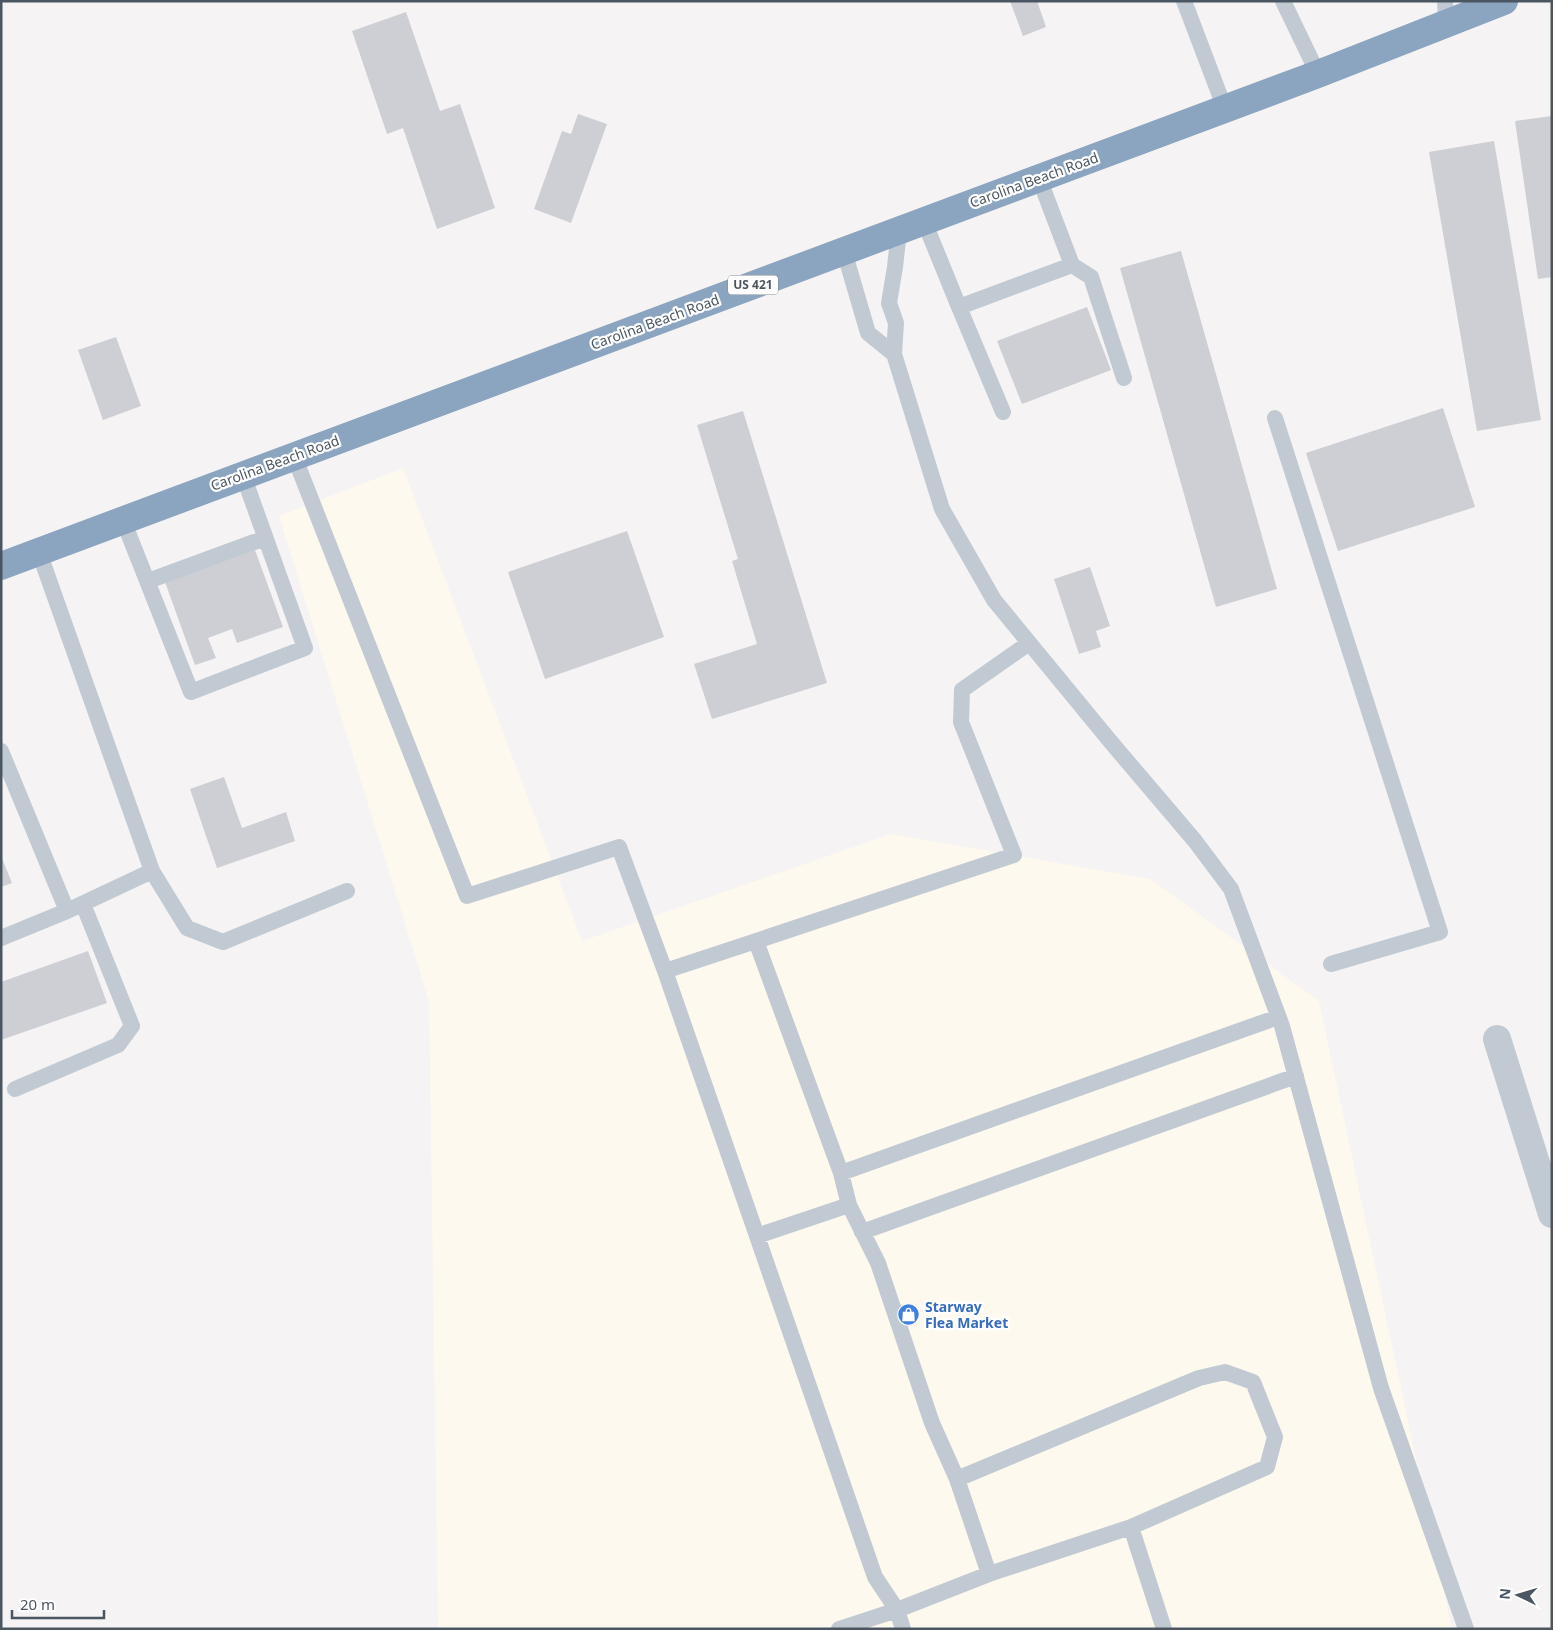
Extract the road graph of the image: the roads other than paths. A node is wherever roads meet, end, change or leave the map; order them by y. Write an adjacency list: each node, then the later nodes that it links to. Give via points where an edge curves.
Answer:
1 (1184, 1): 6 (lane)
2 (1283, 1): 5 (lane)
3 (1504, 1): 4 (highway, Carolina Beach Road / US 421)
4 (1445, 12): 5 (highway, Carolina Beach Road / US 421)
5 (1318, 74): 6 (highway, Carolina Beach Road / US 421)
6 (1225, 109): 7 (highway, Carolina Beach Road / US 421)
7 (1039, 178): 8 (highway, Carolina Beach Road / US 421); 11 (lane)
8 (924, 221): 9 (highway, Carolina Beach Road / US 421); 12 (lane)
9 (898, 231): 10 (highway, Carolina Beach Road / US 421); 13 (lane, via 889,303 896,323)
10 (844, 251): 13 (lane, via 868,333); 17 (highway, Carolina Beach Road / US 421)
11 (1072, 265): 12 (lane); 14 (lane, via 1091,277)
12 (959, 307): 15 (lane)
13 (894, 354): 24 (lane, via 942,509 994,600)
14 (1124, 378)
15 (1004, 412)
16 (1275, 418): 32 (lane, via 1440,932)
17 (294, 456): 18 (highway, Carolina Beach Road / US 421); 33 (lane, via 467,896 619,846)
18 (243, 475): 19 (highway, Carolina Beach Road / US 421); 20 (lane)
19 (123, 520): 21 (highway, Carolina Beach Road / US 421); 23 (lane)
20 (265, 538): 23 (lane); 23 (lane, via 305,648 191,692)
21 (39, 552): 22 (highway, Carolina Beach Road / US 421); 26 (lane)
22 (1, 566)
23 (148, 581)
24 (1029, 643): 31 (lane, via 962,690 961,722 1014,855); 34 (lane, via 1195,841 1231,889)
25 (1, 752): 29 (lane)
26 (152, 871): 27 (lane, via 187,928 223,942); 28 (lane)
27 (347, 891)
28 (83, 904): 29 (lane); 37 (lane, via 132,1026 118,1045)
29 (68, 911): 30 (lane)
30 (1, 938)
31 (756, 941): 33 (lane); 38 (lane)
32 (1331, 964)
33 (665, 971): 42 (lane)
34 (1278, 1017): 36 (lane); 38 (lane)
35 (1497, 1039): 40 (street)
36 (1296, 1076): 41 (lane); 50 (lane, via 1381,1388)
37 (15, 1089)
38 (841, 1173): 39 (lane)
39 (849, 1205): 41 (lane); 42 (lane)
40 (1552, 1214)
41 (862, 1232): 43 (lane, via 878,1263 932,1423)
42 (757, 1236): 46 (lane, via 875,1577)
43 (957, 1479): 44 (lane, via 1199,1378 1225,1372 1253,1382 1275,1437 1267,1467); 45 (lane)
44 (1132, 1527): 45 (lane); 49 (lane)
45 (989, 1574): 46 (lane)
46 (897, 1610): 47 (lane); 48 (lane)
47 (839, 1629)
48 (902, 1629)
49 (1164, 1629)
50 (1466, 1629)

